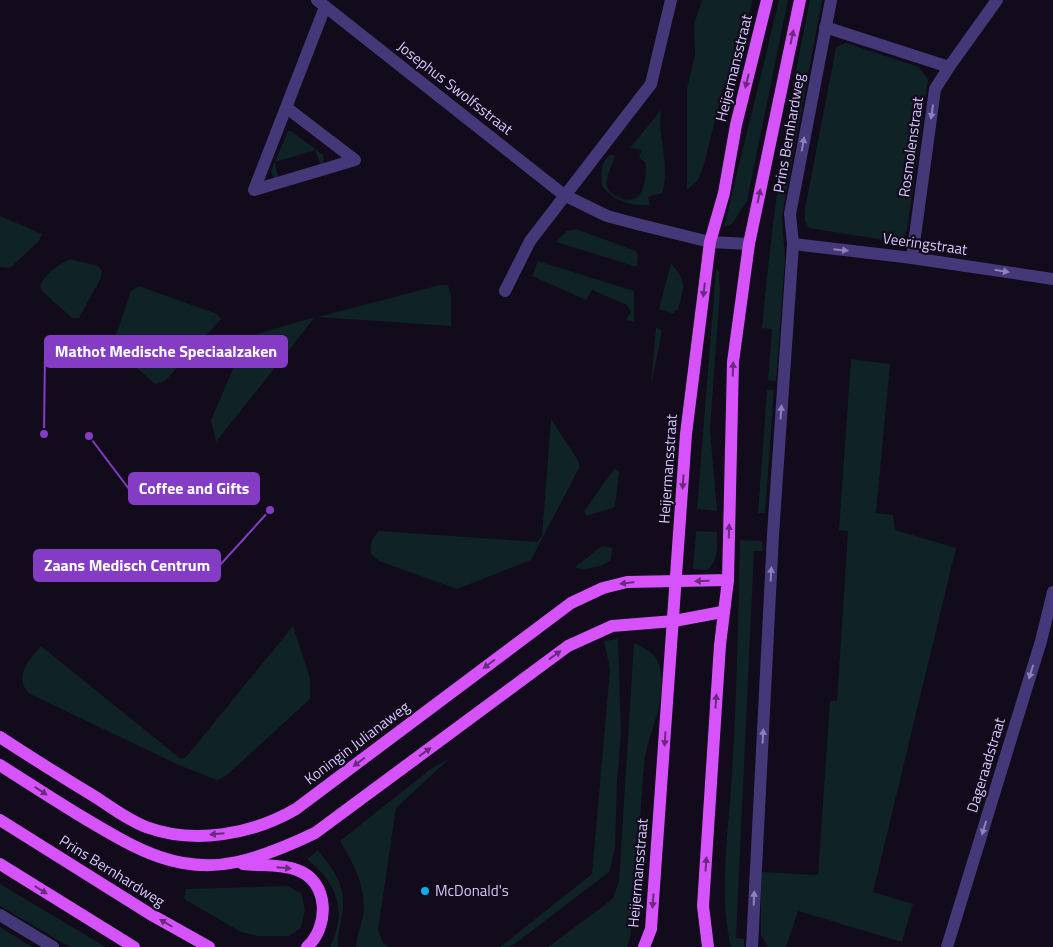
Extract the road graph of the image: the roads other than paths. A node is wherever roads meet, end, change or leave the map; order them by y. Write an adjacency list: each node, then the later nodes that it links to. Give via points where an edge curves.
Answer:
1 (671, 0): 10 (street, via 651,84)
2 (767, 0): 11 (main road, Heijermansstraat, one-way to 11)
3 (800, 0): 12 (main road, one-way to 3)
4 (831, 0): 7 (street)
5 (998, 0): 8 (street, Rosmolenstraat)
6 (321, 3): 9 (street, Josephus Swolfsstraat); 10 (street, Josephus Swolfsstraat)
7 (825, 27): 8 (street); 13 (street, Prins Bernhardweg, one-way to 7, via 790,214)
8 (948, 67): 14 (street, Rosmolenstraat, one-way to 14, via 935,89)
9 (286, 108): 9 (street, Josephus Swolfsstraat, via 279,126 254,190 355,160)
10 (564, 196): 11 (street, Josephus Swolfsstraat, via 607,216); 16 (street, via 530,241)
11 (710, 242): 12 (street, Josephus Swolfsstraat); 18 (main road, Heijermansstraat, one-way to 18, via 686,434)
12 (749, 244): 17 (main road, one-way to 12, via 733,362)
13 (793, 244): 14 (street, Veeringstraat, one-way to 14); 35 (street, one-way to 13, via 773,534)
14 (912, 258): 15 (street, Veeringstraat, one-way to 15)
15 (1053, 279)
16 (505, 291)
17 (728, 580): 18 (main road, Koningin Julianaweg, one-way to 18); 20 (main road)
18 (676, 582): 21 (main road, Heijermansstraat); 23 (main road, Koningin Julianaweg, one-way to 23, via 627,582 603,588 571,603 296,808 253,828 195,835 146,827)
19 (1053, 592): 22 (street, Dageraadstraat)
20 (722, 612): 21 (main road); 34 (main road, one-way to 20, via 703,906)
21 (674, 621): 26 (main road, one-way to 21, via 279,850 316,833 568,646 612,626); 33 (main road, Heijermansstraat, one-way to 33, via 651,929)
22 (1047, 642): 36 (street, Dageraadstraat, one-way to 36)
23 (0, 737)
24 (0, 765): 26 (main road, one-way to 26, via 141,851 181,863)
25 (0, 820): 31 (main road, Prins Bernhardweg, one-way to 25)
26 (235, 863): 32 (main road, one-way to 32, via 286,867 306,874 313,881 322,900 322,921 315,940)
27 (0, 864): 30 (main road, one-way to 30)
28 (0, 916): 29 (street)
29 (53, 947)
30 (134, 947)
31 (209, 947)
32 (307, 947)
33 (644, 947)
34 (708, 947)
35 (752, 947)
36 (947, 947)

